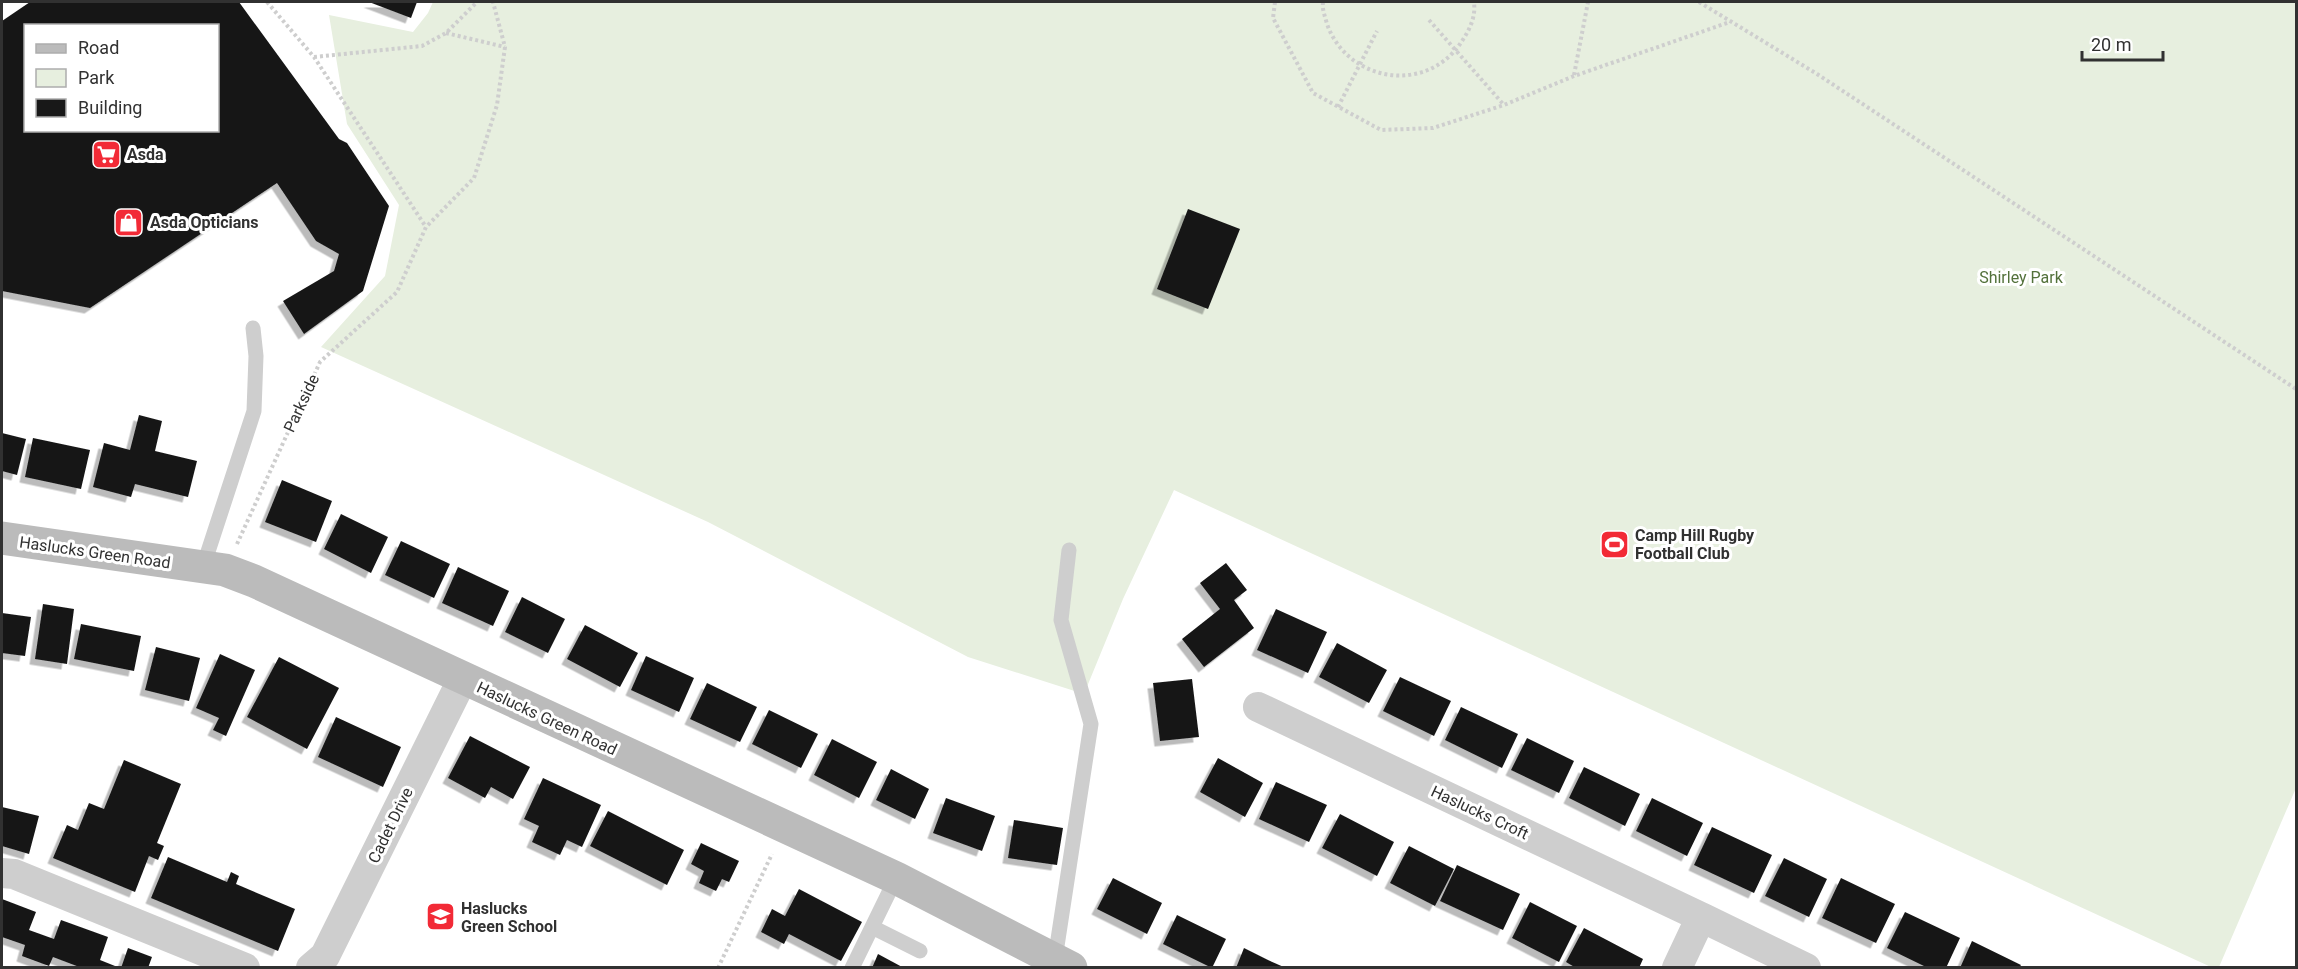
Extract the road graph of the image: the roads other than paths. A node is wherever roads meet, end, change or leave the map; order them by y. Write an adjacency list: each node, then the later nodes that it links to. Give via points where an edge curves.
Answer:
1 (253, 328): 4 (lane, via 254,411)
2 (2, 538): 4 (street, Haslucks Green Road)
3 (1069, 550): 12 (lane, via 1061,620 1091,723)
4 (214, 569): 5 (street, Haslucks Green Road, via 254,581)
5 (463, 678): 8 (street, Haslucks Green Road); 14 (street, Cadet Drive, via 326,956)
6 (1258, 706): 9 (street, Haslucks Croft)
7 (2, 873): 13 (street, via 14,874)
8 (896, 878): 10 (lane); 12 (street, Haslucks Green Road)
9 (1701, 917): 16 (street); 17 (street, Haslucks Croft)
10 (872, 927): 11 (lane); 15 (lane)
11 (920, 951)
12 (1063, 963)
13 (245, 968)
14 (311, 968)
15 (852, 968)
16 (1677, 968)
17 (1806, 968)

